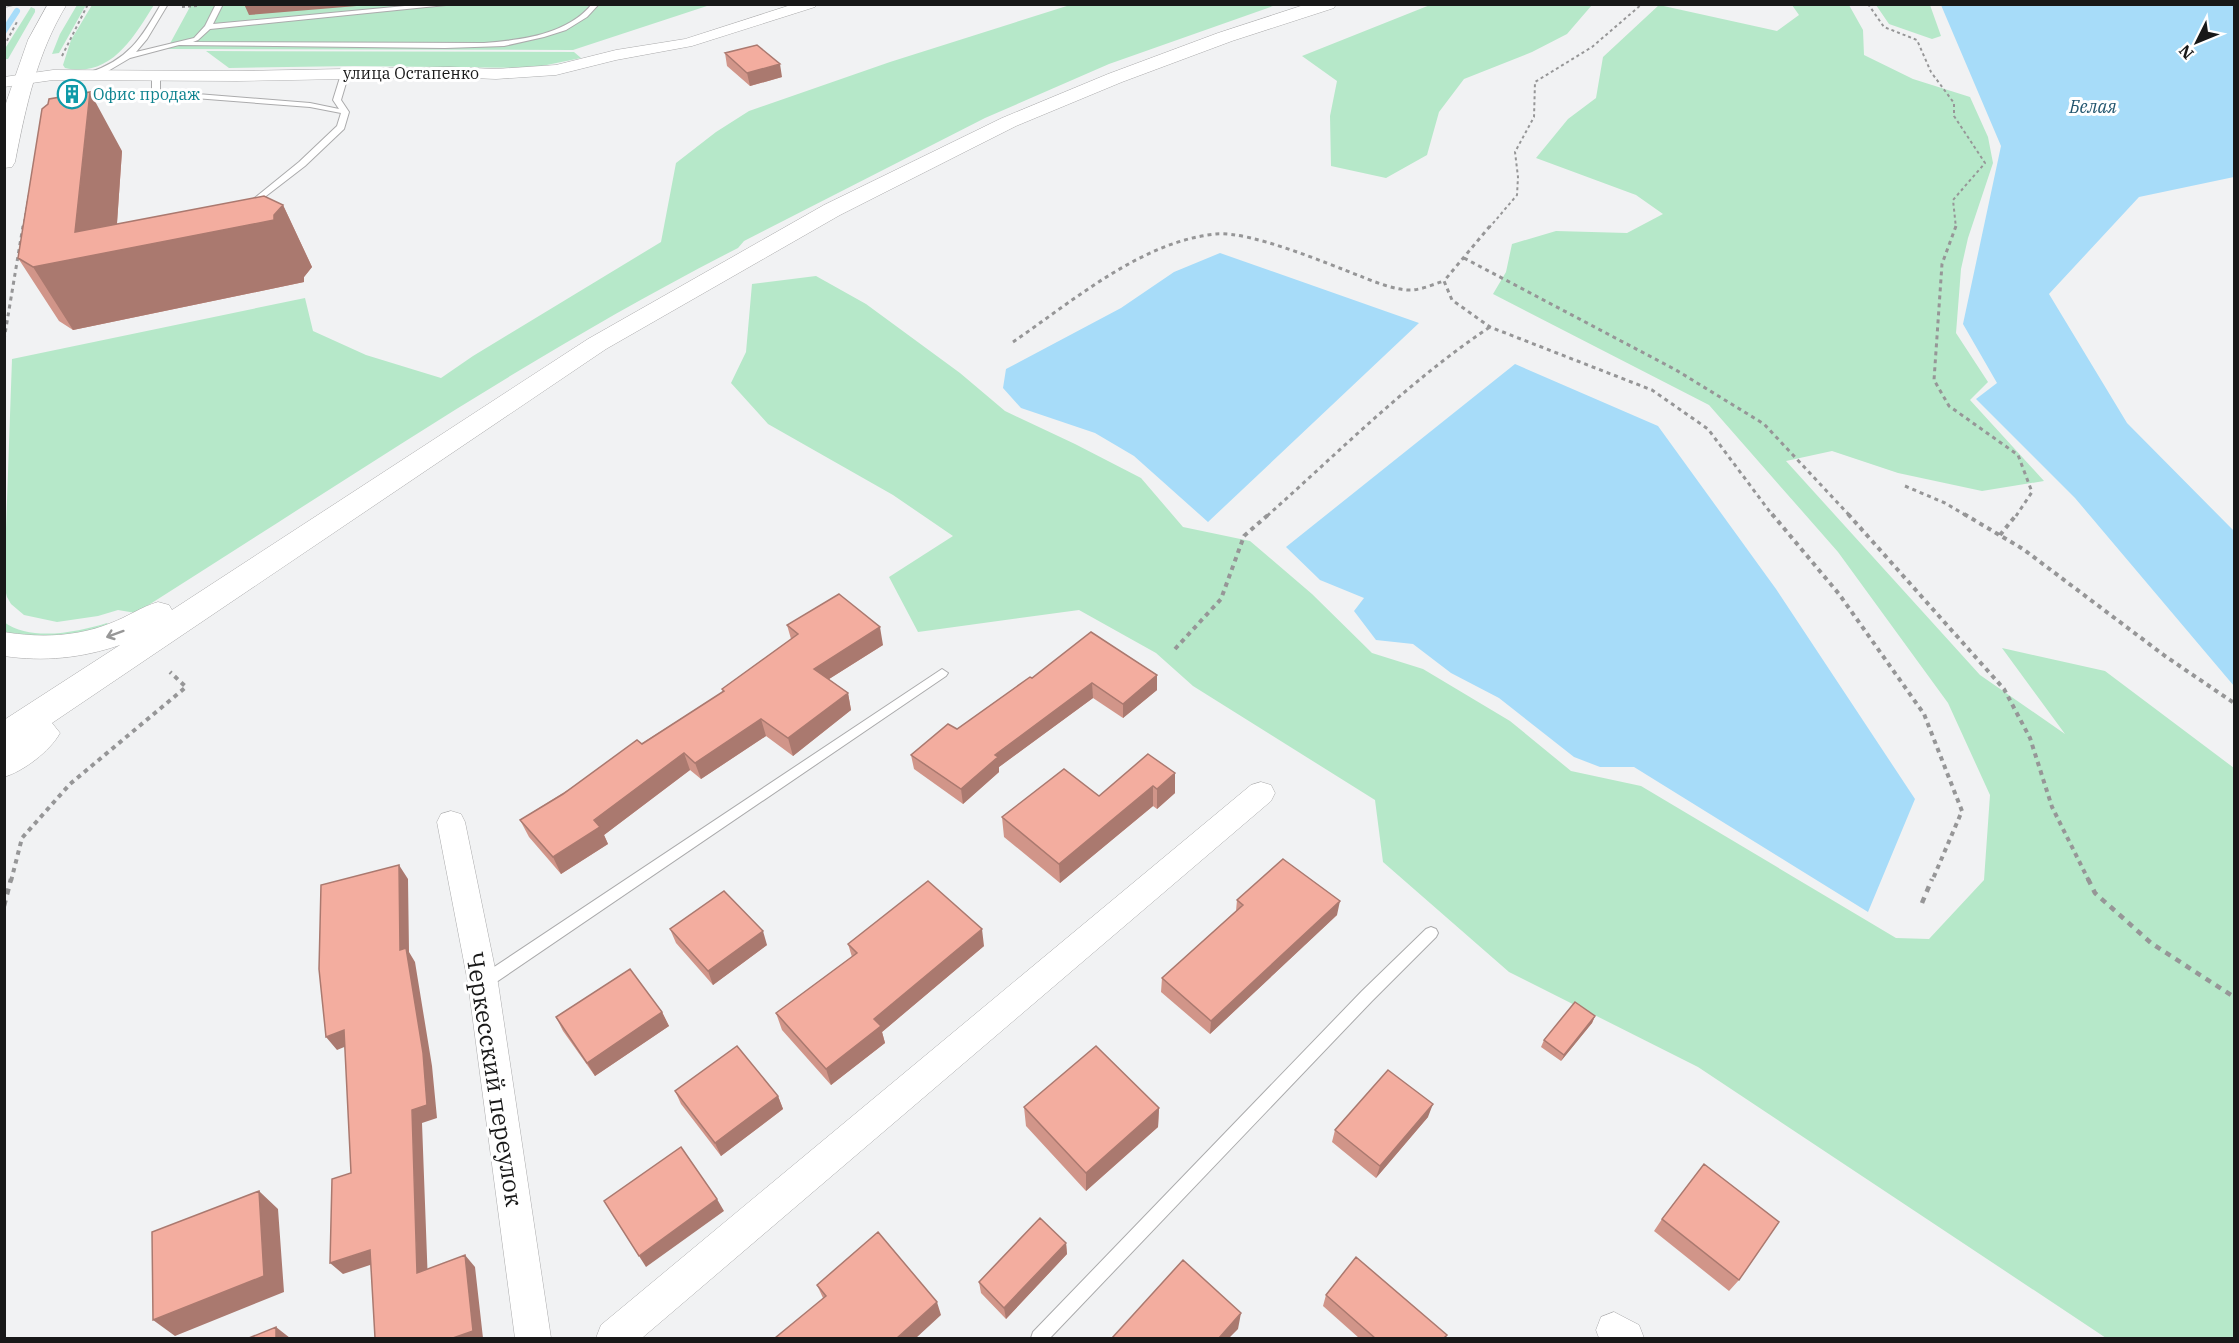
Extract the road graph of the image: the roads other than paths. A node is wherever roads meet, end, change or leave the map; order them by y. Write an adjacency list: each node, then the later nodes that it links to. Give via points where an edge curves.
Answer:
1 (14, 4): 8 (lane)
2 (58, 4): 16 (main road)
3 (220, 4): 10 (lane)
4 (453, 4): 10 (lane)
5 (596, 4): 11 (lane, via 562,29 492,44)
6 (810, 4): 13 (street, улица Остапенко, via 687,43 556,70 496,74)
7 (1327, 4): 20 (main road, via 1225,37 1009,122 832,210)
8 (4, 5)
9 (164, 6): 12 (lane, via 141,45)
10 (208, 27): 11 (lane, via 196,39)
11 (182, 44): 12 (lane)
12 (129, 56): 14 (lane)
13 (345, 73): 15 (street, улица Остапенко); 17 (lane, via 338,100)
14 (91, 75): 15 (street, улица Остапенко); 16 (street, улица Остапенко)
15 (156, 75): 17 (lane, via 156,93 310,105)
16 (14, 80): 18 (main road, via 18,96)
17 (345, 112): 19 (lane, via 341,127)
18 (4, 162)
19 (238, 216)
20 (597, 344): 21 (main road, one-way to 21, via 471,411 149,619 115,635 80,644 50,648); 23 (main road); 24 (main road, via 493,425 54,725)
21 (4, 644)
22 (942, 673): 28 (lane)
23 (4, 738)
24 (4, 764)
25 (1261, 793): 30 (street)
26 (451, 822): 28 (street, Черкесский переулок)
27 (1431, 933): 31 (lane)
28 (483, 983): 29 (street, Черкесский переулок)
29 (533, 1338)
30 (614, 1338)
31 (1039, 1338)

